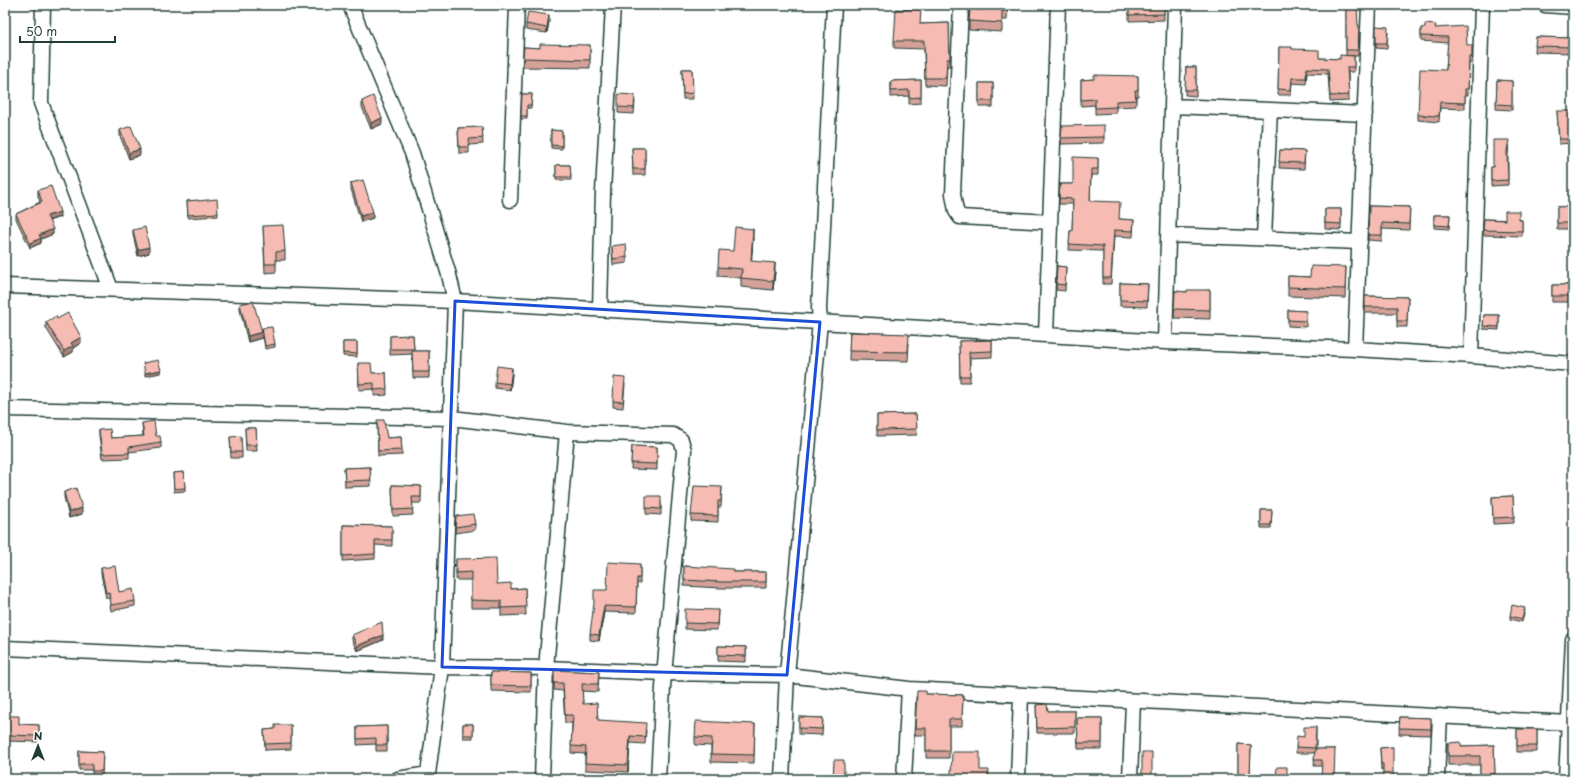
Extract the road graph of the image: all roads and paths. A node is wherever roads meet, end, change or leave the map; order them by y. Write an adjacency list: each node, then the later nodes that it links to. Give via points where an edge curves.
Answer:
1 (43, 5): 22 (street, via 41,103)
2 (350, 5): 23 (street, via 412,153 450,274)
3 (518, 5): 16 (street)
4 (613, 5): 24 (street, via 603,192)
5 (834, 5): 25 (street)
6 (962, 5): 17 (street, via 953,194 956,211 960,217)
7 (1058, 5): 17 (street)
8 (1175, 5): 13 (street)
9 (1369, 5): 15 (street)
10 (1482, 5): 29 (street)
11 (1545, 5): 12 (street)
12 (1573, 6)
13 (1172, 106): 14 (street); 18 (street)
14 (1270, 110): 15 (street); 19 (street)
15 (1365, 114): 20 (street)
16 (510, 200)
17 (1050, 222): 26 (street)
18 (1168, 235): 19 (street); 27 (street)
19 (1264, 237): 20 (street)
20 (1360, 242): 28 (street)
21 (5, 286): 22 (street)
22 (111, 289): 23 (street)
23 (455, 301): 24 (street); 32 (street)
24 (600, 309): 25 (street)
25 (820, 322): 26 (street); 39 (street)
26 (1046, 335): 27 (street)
27 (1165, 342): 28 (street)
28 (1355, 348): 29 (street)
29 (1471, 356): 30 (street)
30 (1573, 364)
31 (5, 409): 32 (street)
32 (452, 418): 33 (street); 36 (street)
33 (567, 432): 37 (street); 38 (street, via 673,435 681,440 684,450)
34 (1573, 639): 44 (street)
35 (5, 648): 36 (street)
36 (442, 667): 37 (street); 45 (street, via 428,774)
37 (546, 668): 38 (street); 46 (street)
38 (664, 672): 39 (street); 47 (street)
39 (787, 675): 40 (street); 48 (street)
40 (909, 689): 41 (street); 49 (street)
41 (1021, 695): 42 (street); 50 (street)
42 (1133, 701): 43 (street); 51 (street)
43 (1440, 716): 44 (street); 52 (street)
44 (1570, 723): 53 (street)
45 (398, 779)
46 (542, 779)
47 (658, 779)
48 (782, 779)
49 (904, 779)
50 (1018, 779)
51 (1130, 779)
52 (1437, 779)
53 (1566, 779)

